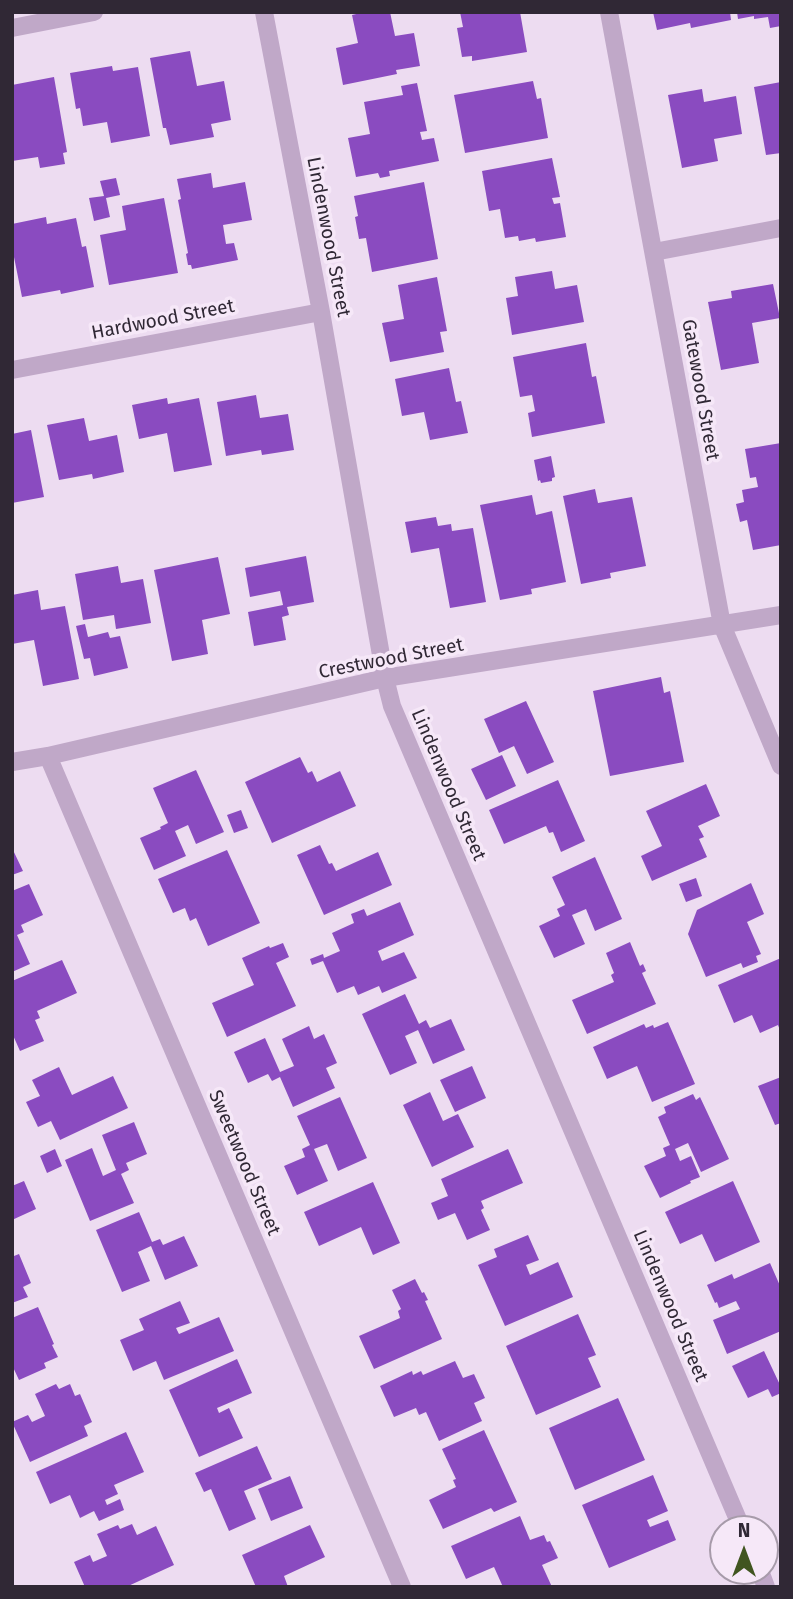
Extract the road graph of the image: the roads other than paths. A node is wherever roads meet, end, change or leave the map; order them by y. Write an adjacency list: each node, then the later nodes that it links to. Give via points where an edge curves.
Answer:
1 (94, 12): 4 (street)
2 (264, 12): 7 (street, Lindenwood Street)
3 (609, 12): 6 (street, Gatewood Street)
4 (12, 27)
5 (781, 228): 6 (street)
6 (653, 252): 10 (street, Gatewood Street)
7 (321, 312): 8 (street, Hardwood Street); 11 (street, Lindenwood Street)
8 (12, 370)
9 (781, 615): 10 (street, Crestwood Street)
10 (722, 625): 11 (street, Crestwood Street); 14 (street, Gatewood Street)
11 (385, 678): 12 (street, Crestwood Street); 15 (street, Lindenwood Street, via 391,706)
12 (47, 756): 13 (street, Crestwood Street); 16 (street, Sweetwood Street)
13 (12, 762)
14 (781, 766)
15 (736, 1515)
16 (402, 1587)

